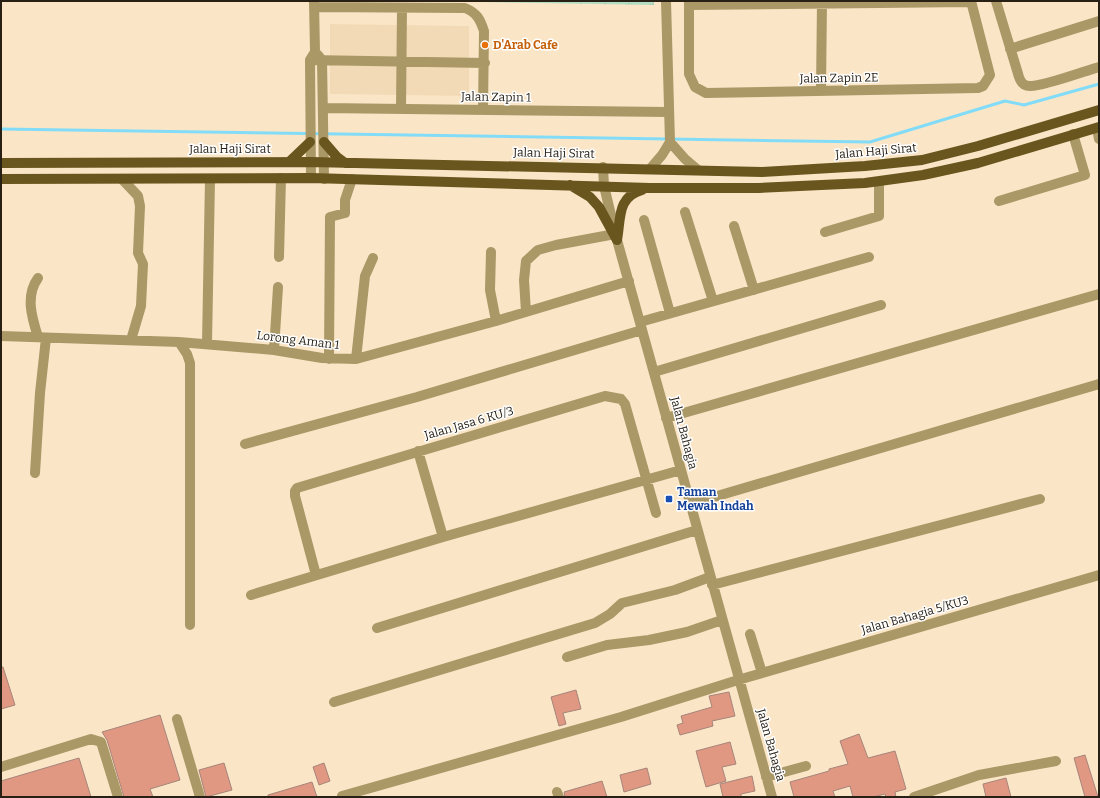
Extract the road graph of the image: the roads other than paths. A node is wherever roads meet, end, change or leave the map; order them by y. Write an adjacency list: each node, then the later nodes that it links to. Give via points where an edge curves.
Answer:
1 (666, 1): 19 (street)
2 (996, 1): 9 (street)
3 (822, 2): 4 (street); 5 (street); 14 (street)
4 (971, 2): 14 (street, Jalan Zapin 2E, via 990,75 984,86 972,89)
5 (689, 3): 14 (street, Jalan Zapin 2E, via 689,74 695,87 706,93)
6 (314, 4): 7 (street); 10 (street)
7 (402, 8): 11 (street); 12 (street, via 465,8 474,11 484,31)
8 (1099, 21): 9 (street)
9 (1010, 48): 13 (street, via 1021,82 1025,85 1038,85)
10 (316, 57): 11 (street); 15 (street); 23 (street)
11 (401, 61): 12 (street); 16 (street)
12 (485, 63): 17 (street)
13 (1099, 67)
14 (821, 92)
15 (322, 108): 16 (street, Jalan Zapin 1); 24 (street)
16 (401, 109): 17 (street, Jalan Zapin 1)
17 (483, 110): 19 (street, Jalan Zapin 1)
18 (1099, 110): 33 (main road, Jalan Haji Sirat, via 922,160 762,172)
19 (669, 112): 25 (street)
20 (1098, 128): 21 (main road); 22 (street)
21 (1073, 134): 41 (main road, via 978,163); 45 (street, via 1085,175)
22 (1099, 139)
23 (310, 140): 26 (main road); 27 (street)
24 (324, 140): 28 (street); 30 (main road)
25 (670, 142): 32 (street); 33 (street)
26 (289, 162): 27 (main road, Jalan Haji Sirat); 29 (main road, Jalan Haji Sirat)
27 (311, 162): 28 (main road, Jalan Haji Sirat); 35 (street)
28 (325, 162): 30 (main road, Jalan Haji Sirat); 39 (street)
29 (1, 163)
30 (345, 163): 31 (main road, Jalan Haji Sirat)
31 (603, 167): 32 (main road, Jalan Haji Sirat); 43 (street, Jalan Bahagia)
32 (650, 169): 33 (main road, Jalan Haji Sirat)
33 (698, 170)
34 (281, 178): 35 (main road); 38 (main road); 52 (street)
35 (311, 178): 39 (main road)
36 (1, 179): 37 (main road)
37 (122, 179): 38 (main road); 68 (street, via 138,196 140,206 138,253 143,264 141,306)
38 (210, 179): 70 (street)
39 (324, 179): 40 (main road)
40 (352, 179): 42 (main road); 72 (street, via 345,200 345,213 330,217)
41 (879, 182): 44 (main road, via 759,188); 49 (street, via 880,216)
42 (569, 184): 43 (main road); 50 (main road, via 590,197 600,207)
43 (604, 186): 44 (main road); 50 (street, Jalan Bahagia)
44 (650, 188): 50 (main road, via 632,193 624,200)
45 (999, 201)
46 (685, 212): 60 (street)
47 (644, 220): 63 (street)
48 (734, 226): 58 (street)
49 (825, 232)
50 (616, 237): 56 (street, Jalan Bahagia); 62 (street, via 538,250 526,261)
51 (491, 252): 64 (street, via 490,290)
52 (279, 257)
53 (869, 257): 58 (street)
54 (373, 258): 73 (street, via 365,276)
55 (38, 278): 67 (street, via 33,284 30,301 33,320)
56 (629, 281): 62 (street, Lorong Aman 1); 65 (street, Jalan Bahagia)
57 (278, 287): 71 (street)
58 (754, 290): 60 (street)
59 (1099, 294): 76 (street)
60 (713, 301): 63 (street)
61 (880, 305): 74 (street)
62 (526, 312): 64 (street, Lorong Aman 1)
63 (670, 313): 65 (street)
64 (496, 321): 73 (street, Lorong Aman 1)
65 (641, 326): 74 (street, Jalan Bahagia); 77 (street, via 417,398)
66 (1, 336): 67 (street, Lorong Aman 1)
67 (42, 337): 68 (street, Lorong Aman 1); 80 (street)
68 (131, 340): 69 (street, Lorong Aman 1)
69 (179, 342): 70 (street, Lorong Aman 1); 92 (street, via 190,363)
70 (207, 344): 71 (street, Lorong Aman 1)
71 (274, 350): 72 (street, Lorong Aman 1)
72 (329, 359): 73 (street, Lorong Aman 1)
73 (356, 359)
74 (654, 372): 76 (street, Jalan Bahagia)
75 (1099, 384): 83 (street)
76 (666, 418): 79 (street, Jalan Bahagia)
77 (245, 444)
78 (418, 451): 81 (street, Jalan Jasa 6 KU/3, via 605,396 614,396 625,404); 86 (street); 87 (street, Jalan Jasa 6 KU/3, via 297,488 295,496)
79 (681, 470): 81 (street); 83 (street, Jalan Bahagia)
80 (35, 473)
81 (647, 480): 84 (street, Jalan Jasa 6 KU/3); 86 (street)
82 (1040, 499): 89 (street)
83 (690, 504): 85 (street, Jalan Bahagia)
84 (656, 513)
85 (697, 530): 89 (street, Jalan Bahagia); 93 (street)
86 (443, 537): 87 (street)
87 (316, 575): 90 (street)
88 (1099, 575): 96 (street, Jalan Bahagia 5/KU3)
89 (711, 581): 91 (street, Jalan Bahagia); 98 (street, via 622,603 596,623)
90 (251, 595)
91 (722, 620): 95 (street, via 688,632 607,645); 97 (street, Jalan Bahagia)
92 (190, 625)
93 (377, 628)
94 (750, 634): 96 (street)
95 (567, 657)
96 (762, 673): 97 (street, Jalan Bahagia 5/KU3)
97 (738, 680): 103 (street, Jalan Bahagia); 104 (street, Jalan Bahagia 5/KU3, via 621,717)
98 (334, 702)
99 (177, 719): 106 (street)
100 (1056, 760): 108 (street, via 979,775)
101 (806, 766): 103 (street)
102 (1, 767): 105 (street, via 91,739 97,740 101,742)
103 (766, 778): 107 (street, Jalan Bahagia)
104 (342, 796)
105 (118, 797)
106 (200, 797)
107 (772, 797)
108 (914, 797)

